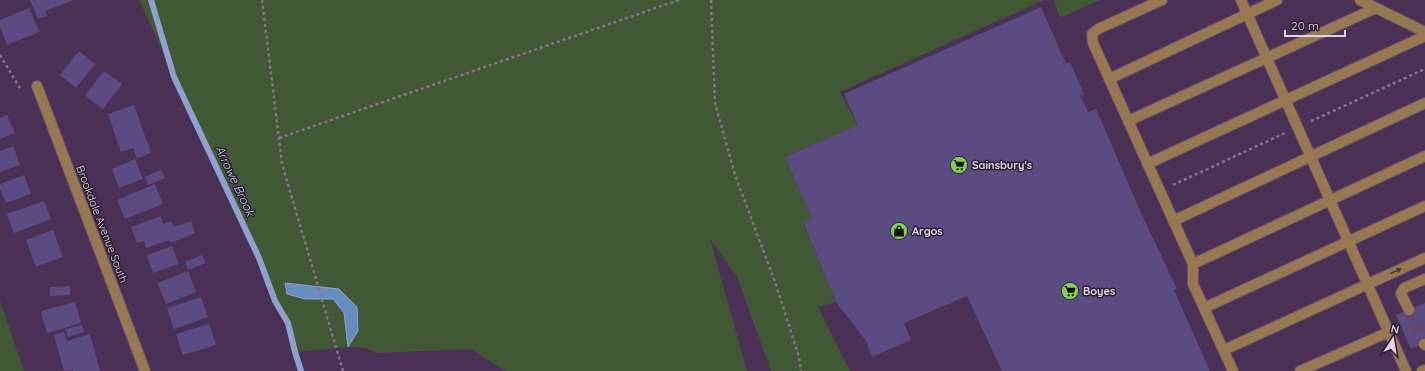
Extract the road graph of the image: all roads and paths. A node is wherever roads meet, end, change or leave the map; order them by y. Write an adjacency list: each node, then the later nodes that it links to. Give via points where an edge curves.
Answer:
1 (262, 0): 19 (path)
2 (679, 0): 19 (path)
3 (711, 0): 38 (path, via 715,102 735,175 775,282 799,357)
4 (1162, 0): 14 (street, via 1092,34 1092,43)
5 (1241, 0): 9 (street)
6 (1278, 0): 9 (street)
7 (1360, 0): 8 (street)
8 (1376, 8): 10 (street); 13 (street)
9 (1248, 14): 13 (street); 14 (street)
10 (1425, 32)
11 (1425, 36): 16 (street)
12 (0, 55): 15 (path, via 24,94)
13 (1267, 58): 16 (street); 18 (street)
14 (1109, 79): 18 (street)
15 (37, 87): 36 (street, Brookdale Avenue South)
16 (1286, 100): 21 (street); 22 (street)
17 (1425, 104): 21 (street)
18 (1128, 121): 22 (street)
19 (278, 138): 37 (path, via 282,164)
20 (1425, 156): 23 (street)
21 (1311, 157): 23 (street); 25 (street)
22 (1147, 164): 25 (street)
23 (1330, 199): 26 (street); 28 (street)
24 (1425, 206): 26 (street)
25 (1173, 221): 28 (street)
26 (1349, 242): 30 (street); 31 (street)
27 (1425, 258): 30 (street, one-way to 27)
28 (1193, 264): 31 (street, via 1193,284)
29 (1425, 279): 32 (street, via 1404,288 1401,294)
30 (1368, 285): 33 (street); 34 (street)
31 (1204, 308): 34 (street)
32 (1408, 310)
33 (1389, 332): 40 (street); 41 (street)
34 (1224, 350): 39 (street)
35 (1425, 370): 42 (street)
36 (145, 371)
37 (343, 371)
38 (801, 371)
39 (1233, 371)
40 (1300, 371)
41 (1406, 371)
42 (1422, 371)

